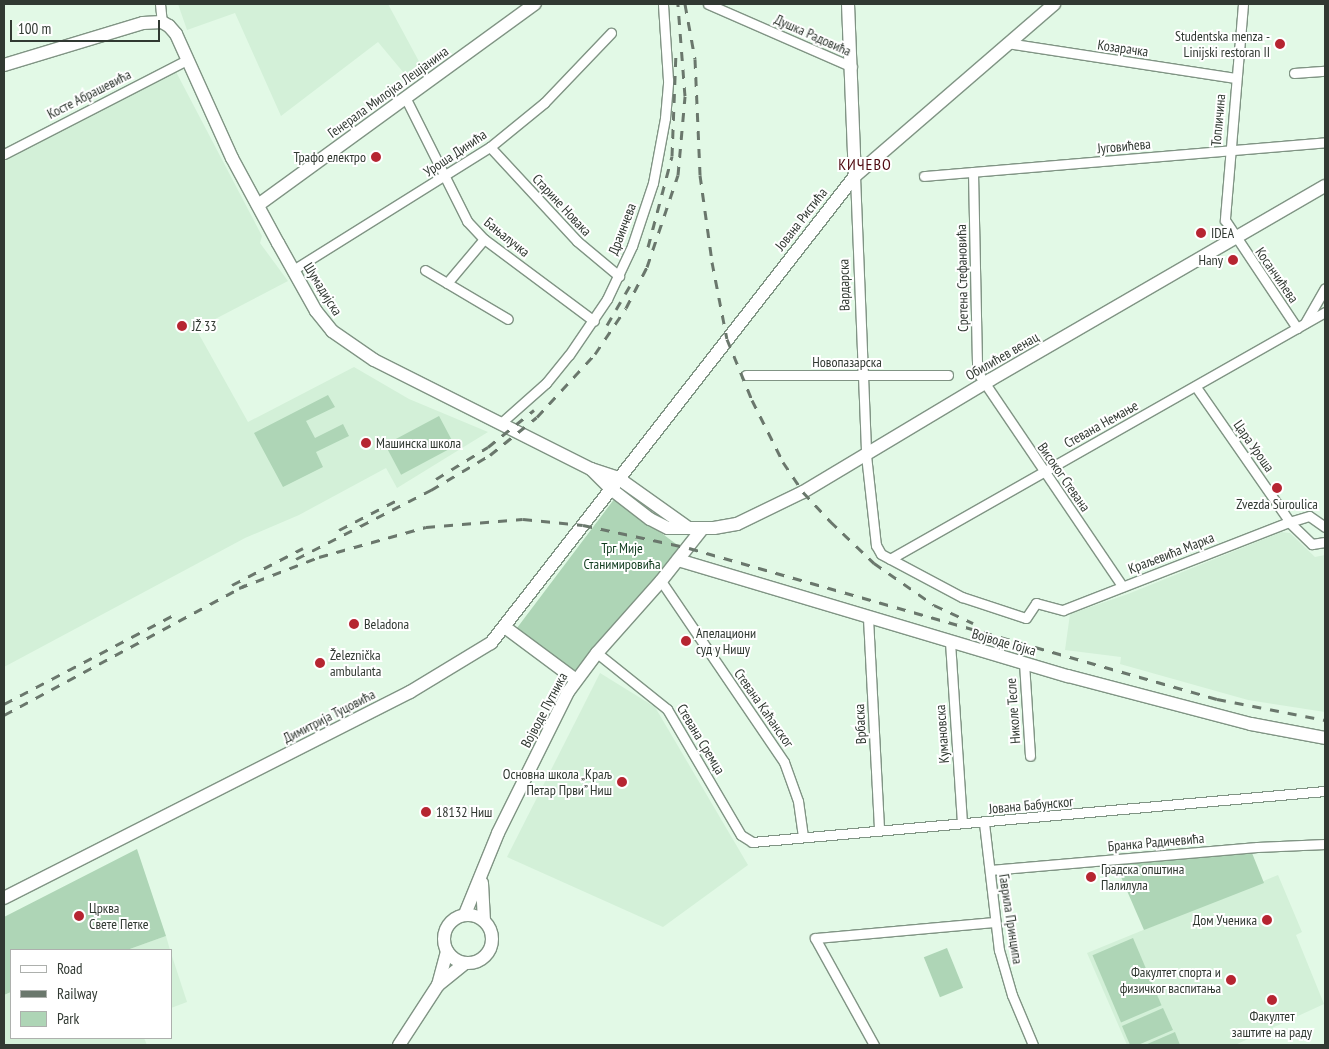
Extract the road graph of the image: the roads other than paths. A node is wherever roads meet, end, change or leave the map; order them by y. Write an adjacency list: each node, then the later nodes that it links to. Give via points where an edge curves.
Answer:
1 (160, 4): 8 (street)
2 (535, 4): 17 (street, Генерала Милојка Лешјанина)
3 (663, 4): 32 (street, Драинчева, via 668,80 662,142 647,202)
4 (708, 4): 13 (street, Душка Радовића)
5 (848, 4): 13 (street, Вардарска)
6 (1054, 4): 10 (street, Јована Ристића)
7 (1243, 4): 16 (street, Топличина)
8 (162, 22): 11 (street, Шумадијска, via 176,34); 12 (street, via 143,23)
9 (611, 33): 19 (street, Уроша Динића, via 544,103)
10 (1007, 43): 16 (street, Козарачка); 24 (street, Јована Ристића)
11 (187, 60): 21 (street, Косте Абрашевића); 27 (street, Шумадијска)
12 (4, 64)
13 (852, 67): 24 (street, Вардарска)
14 (1325, 71): 15 (street)
15 (1294, 73)
16 (1235, 78): 20 (street, Топличина)
17 (406, 97): 23 (street, Бањалучка); 27 (street, Генерала Милојка Лешјанина)
18 (1325, 142): 20 (street, Југовићева)
19 (490, 148): 23 (street, Уроша Динића); 32 (street, Старине Новака, via 584,248)
20 (1229, 151): 22 (street, Југовићева); 28 (street, Топличина, via 1225,216)
21 (4, 154)
22 (973, 172): 25 (street, Југовићева); 42 (street, Сретена Стефановића, via 977,362)
23 (446, 176): 29 (street, Бањалучка, via 467,222); 30 (street, Уроша Динића)
24 (855, 176): 41 (street, Вардарска); 48 (street, Јована Ристића)
25 (924, 176)
26 (1325, 186): 28 (street, Обилићев венац)
27 (258, 205): 30 (street, Шумадијска)
28 (1234, 237): 38 (street, Косанчићева); 42 (street, Обилићев венац)
29 (484, 239): 33 (street); 37 (street, Бањалучка)
30 (293, 270): 44 (street, Шумадијска, via 316,311 352,348)
31 (425, 270): 33 (street)
32 (618, 276): 37 (street, Драинчева)
33 (447, 283): 36 (street)
34 (1325, 288): 38 (street)
35 (1325, 312): 38 (street, Стевана Немање)
36 (508, 319)
37 (594, 321): 44 (street, Драинчева, via 558,370)
38 (1301, 326): 43 (street, Стевана Немање)
39 (746, 375): 41 (street, Новопазарска)
40 (948, 375): 41 (street, Новопазарска)
41 (861, 377): 45 (street, Вардарска)
42 (983, 384): 45 (street, Обилићев венац); 47 (street, Високог Стевана)
43 (1196, 387): 47 (street, Стевана Немање); 50 (street, Цара Уроша)
44 (502, 422): 46 (street, Шумадијска)
45 (866, 456): 53 (street, Обилићев венац, via 804,492 748,519 726,527); 55 (street, Вардарска, via 876,545 881,554)
46 (590, 469): 48 (street, Шумадијска); 49 (street, Шумадијска)
47 (1044, 472): 55 (street, Стевана Немање); 58 (street, Високог Стевана)
48 (618, 478): 49 (street, Јована Ристића); 51 (street, Обилићев венац)
49 (611, 489): 51 (street, Обилићев венац, via 650,519 668,528); 60 (street, Димитрија Туцовића)
50 (1289, 522): 52 (street, Краљевића Марка, via 1309,516); 54 (street, via 1312,544); 58 (street, Краљевића Марка)
51 (687, 527): 53 (street, Обилићев венац)
52 (1325, 527)
53 (702, 529): 56 (street, Војводе Путника)
54 (1325, 542)
55 (890, 559): 58 (street, Краљевића Марка, via 962,597 1026,618 1036,603 1063,610)
56 (678, 560): 57 (street, Војводе Путника); 59 (street, Војводе Гојка)
57 (661, 581): 62 (street, Војводе Путника); 72 (street, Стевана Каћанског, via 784,762 798,801)
58 (1122, 586)
59 (868, 618): 61 (street, Војводе Гојка); 70 (street, Врбаска)
60 (506, 628): 64 (street); 76 (street, Димитрија Туцовића, via 485,648 428,683)
61 (950, 642): 63 (street, Војводе Гојка); 69 (street, Кумановска)
62 (597, 653): 64 (street, Војводе Путника); 71 (street, Стевана Сремца, via 667,709)
63 (1024, 664): 65 (street, Војводе Гојка, via 1251,724); 66 (street, Николе Тесле)
64 (576, 680): 75 (street, Војводе Путника, via 498,833)
65 (1325, 738)
66 (1030, 756)
67 (1325, 791): 68 (street, Јована Бабунског)
68 (984, 823): 69 (street, Јована Бабунског); 74 (street, Гаврила Принципа)
69 (962, 824): 70 (street, Јована Бабунског)
70 (879, 829): 72 (street, Јована Бабунског)
71 (741, 836): 72 (street, Јована Бабунског, via 752,842)
72 (803, 836)
73 (1325, 844): 74 (street, Бранка Радичевића)
74 (990, 870): 79 (street, Гаврила Принципа)
75 (482, 879): 77 (street, Војводе Путника); 78 (street, Војводе Путника)
76 (4, 898)
77 (465, 914): 78 (street); 80 (street, Војводе Путника, via 454,919 447,928 444,939)
78 (484, 920): 81 (street, Војводе Путника, via 493,937 491,947 481,960)
79 (994, 922): 84 (street, via 815,938); 85 (street, Гаврила Принципа, via 1012,995)
80 (447, 951): 81 (street); 82 (street, Војводе Путника)
81 (466, 963): 82 (street, Војводе Путника)
82 (438, 985): 83 (street, Војводе Путника)
83 (399, 1045)
84 (874, 1045)
85 (1033, 1045)

